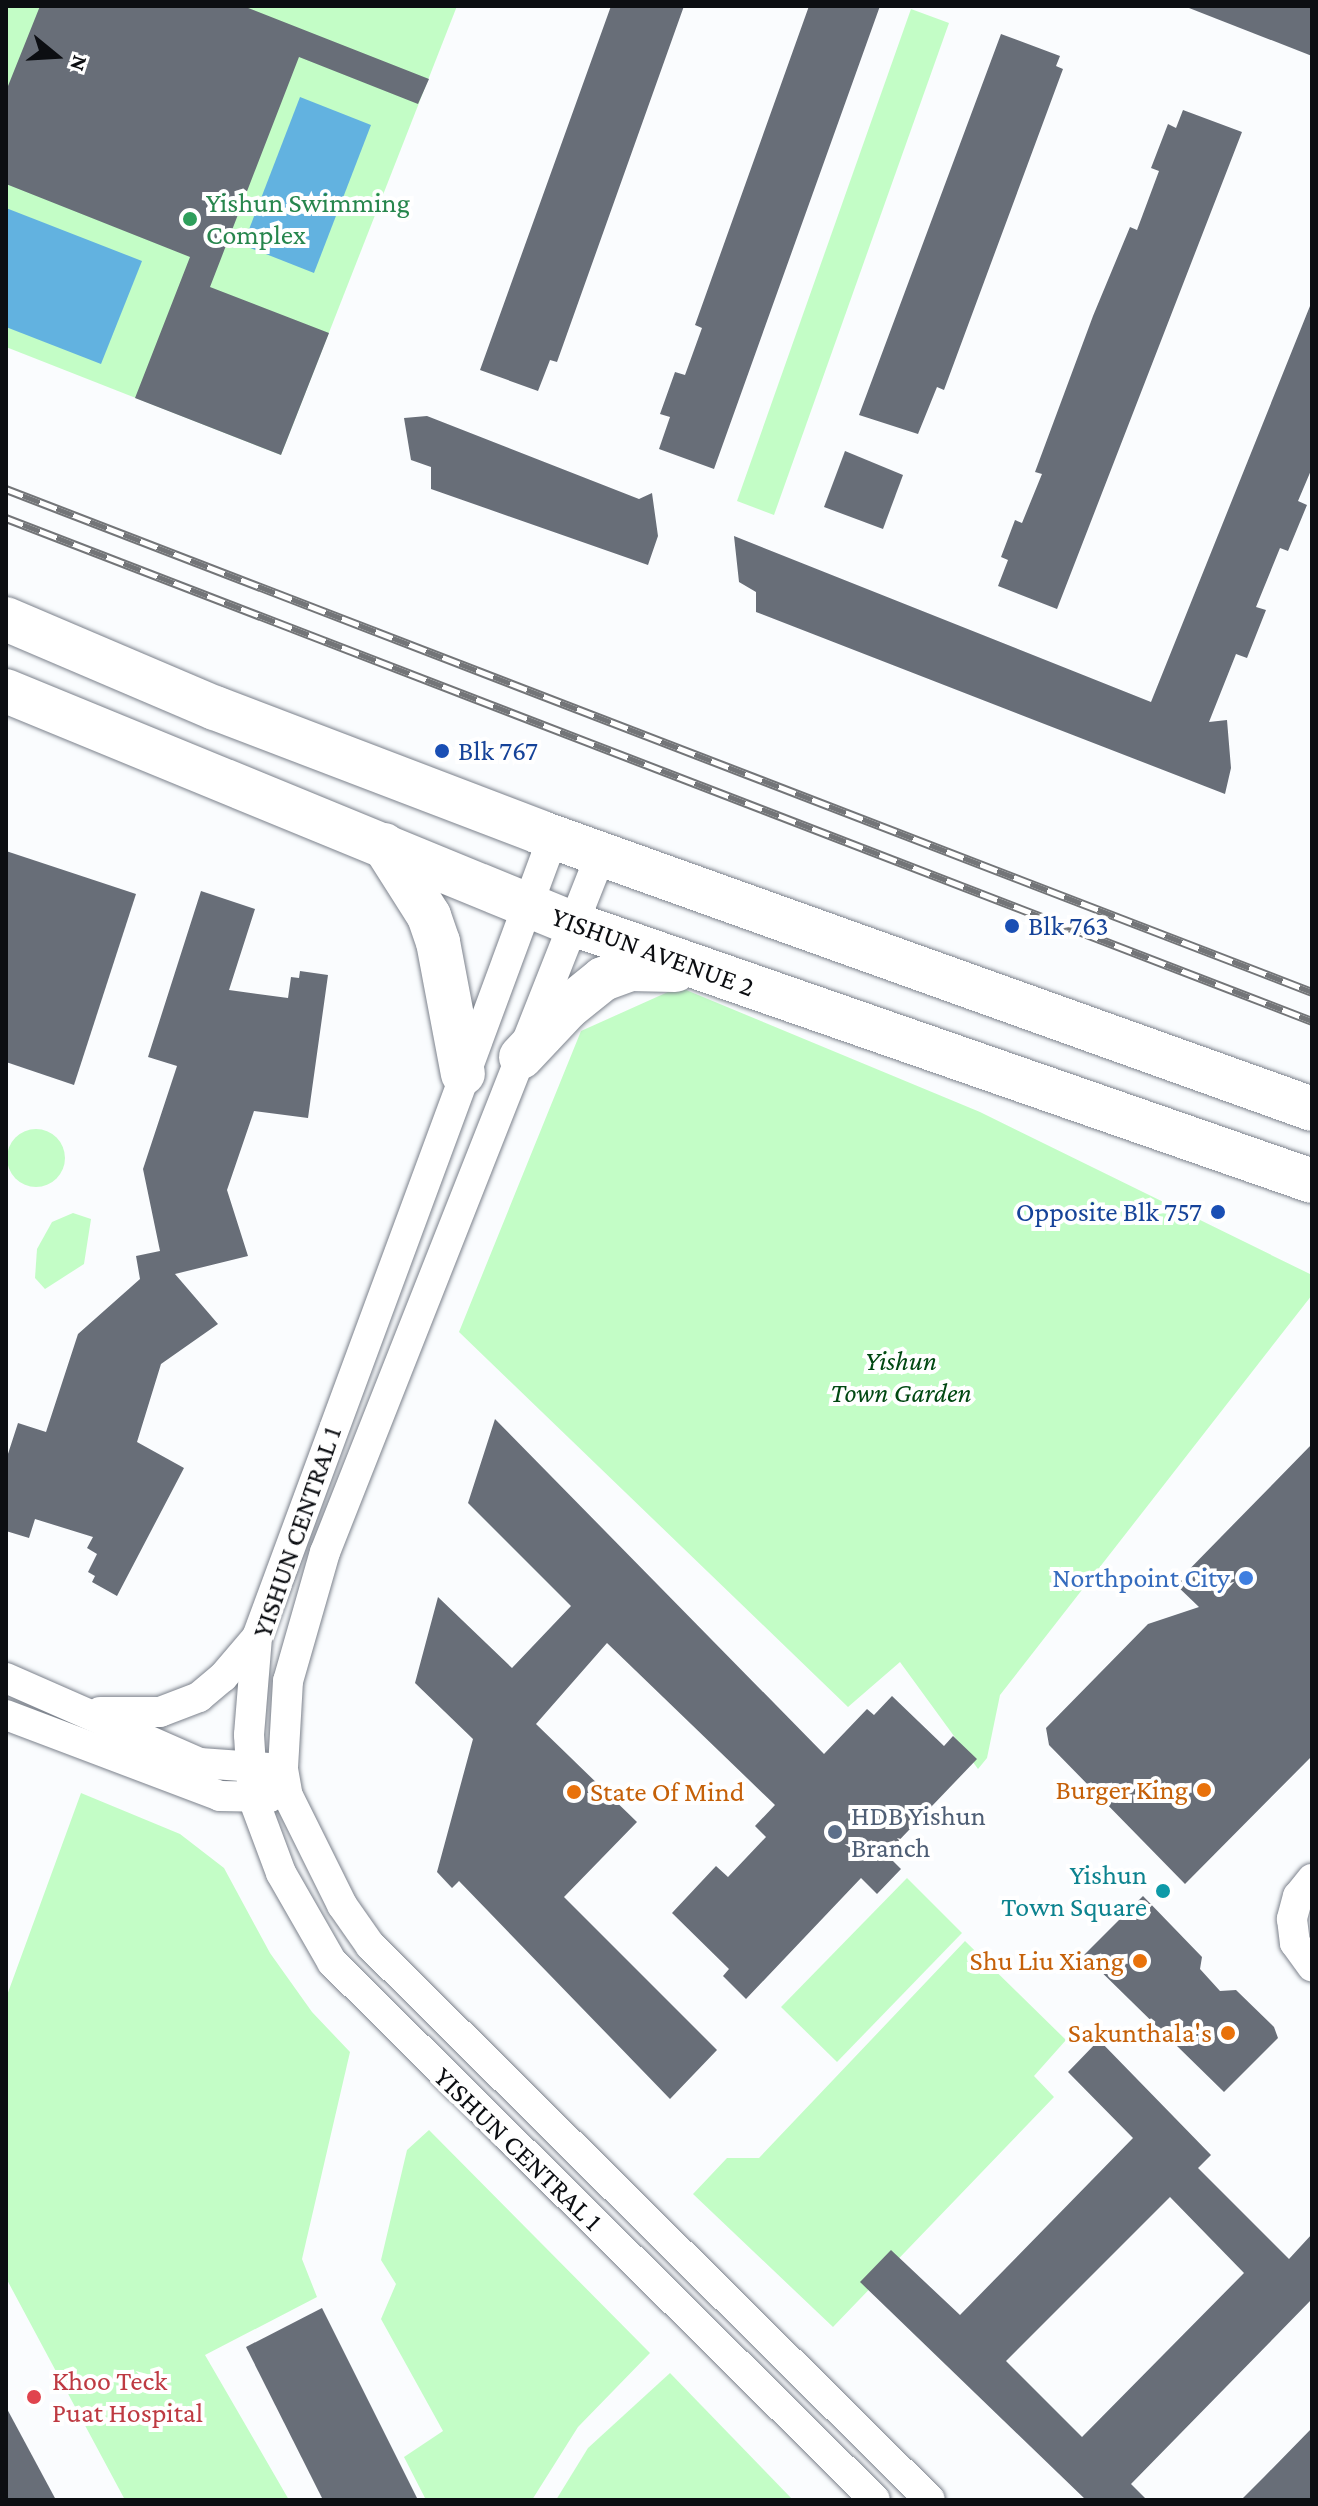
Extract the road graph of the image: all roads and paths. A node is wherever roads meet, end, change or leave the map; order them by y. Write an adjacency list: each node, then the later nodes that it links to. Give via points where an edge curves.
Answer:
1 (6, 619): 3 (main road, via 215,708)
2 (6, 691): 4 (main road, YISHUN AVENUE 2)
3 (553, 837): 5 (main road); 6 (street, YISHUN CENTRAL 1)
4 (384, 845): 6 (main road, YISHUN AVENUE 2); 10 (main road, via 429,916 438,942)
5 (601, 854): 7 (street, YISHUN CENTRAL 1); 11 (main road)
6 (526, 905): 7 (main road, YISHUN AVENUE 2); 10 (street, YISHUN CENTRAL 1)
7 (576, 925): 8 (main road, YISHUN AVENUE 2); 9 (street, YISHUN CENTRAL 1)
8 (716, 976): 9 (main road, via 656,967 615,974 574,1001); 12 (main road, YISHUN AVENUE 2)
9 (521, 1057): 18 (street, YISHUN CENTRAL 1, via 325,1552 288,1681)
10 (463, 1074): 13 (street, YISHUN CENTRAL 1)
11 (1312, 1109)
12 (1312, 1181)
13 (257, 1637): 15 (street, via 199,1697 160,1712); 17 (street, YISHUN CENTRAL 1)
14 (6, 1678): 15 (street)
15 (91, 1712): 17 (street, via 200,1763)
16 (6, 1715): 19 (street, via 191,1786)
17 (251, 1767): 18 (street); 19 (street, YISHUN CENTRAL 1)
18 (285, 1782): 19 (street); 23 (street, YISHUN CENTRAL 1, via 342,1905 370,1945)
19 (253, 1798): 22 (street, YISHUN CENTRAL 1, via 281,1873 332,1962)
20 (1312, 1879): 21 (street, via 1298,1896 1292,1919 1295,1943)
21 (1312, 1966)
22 (875, 2500)
23 (930, 2500)

